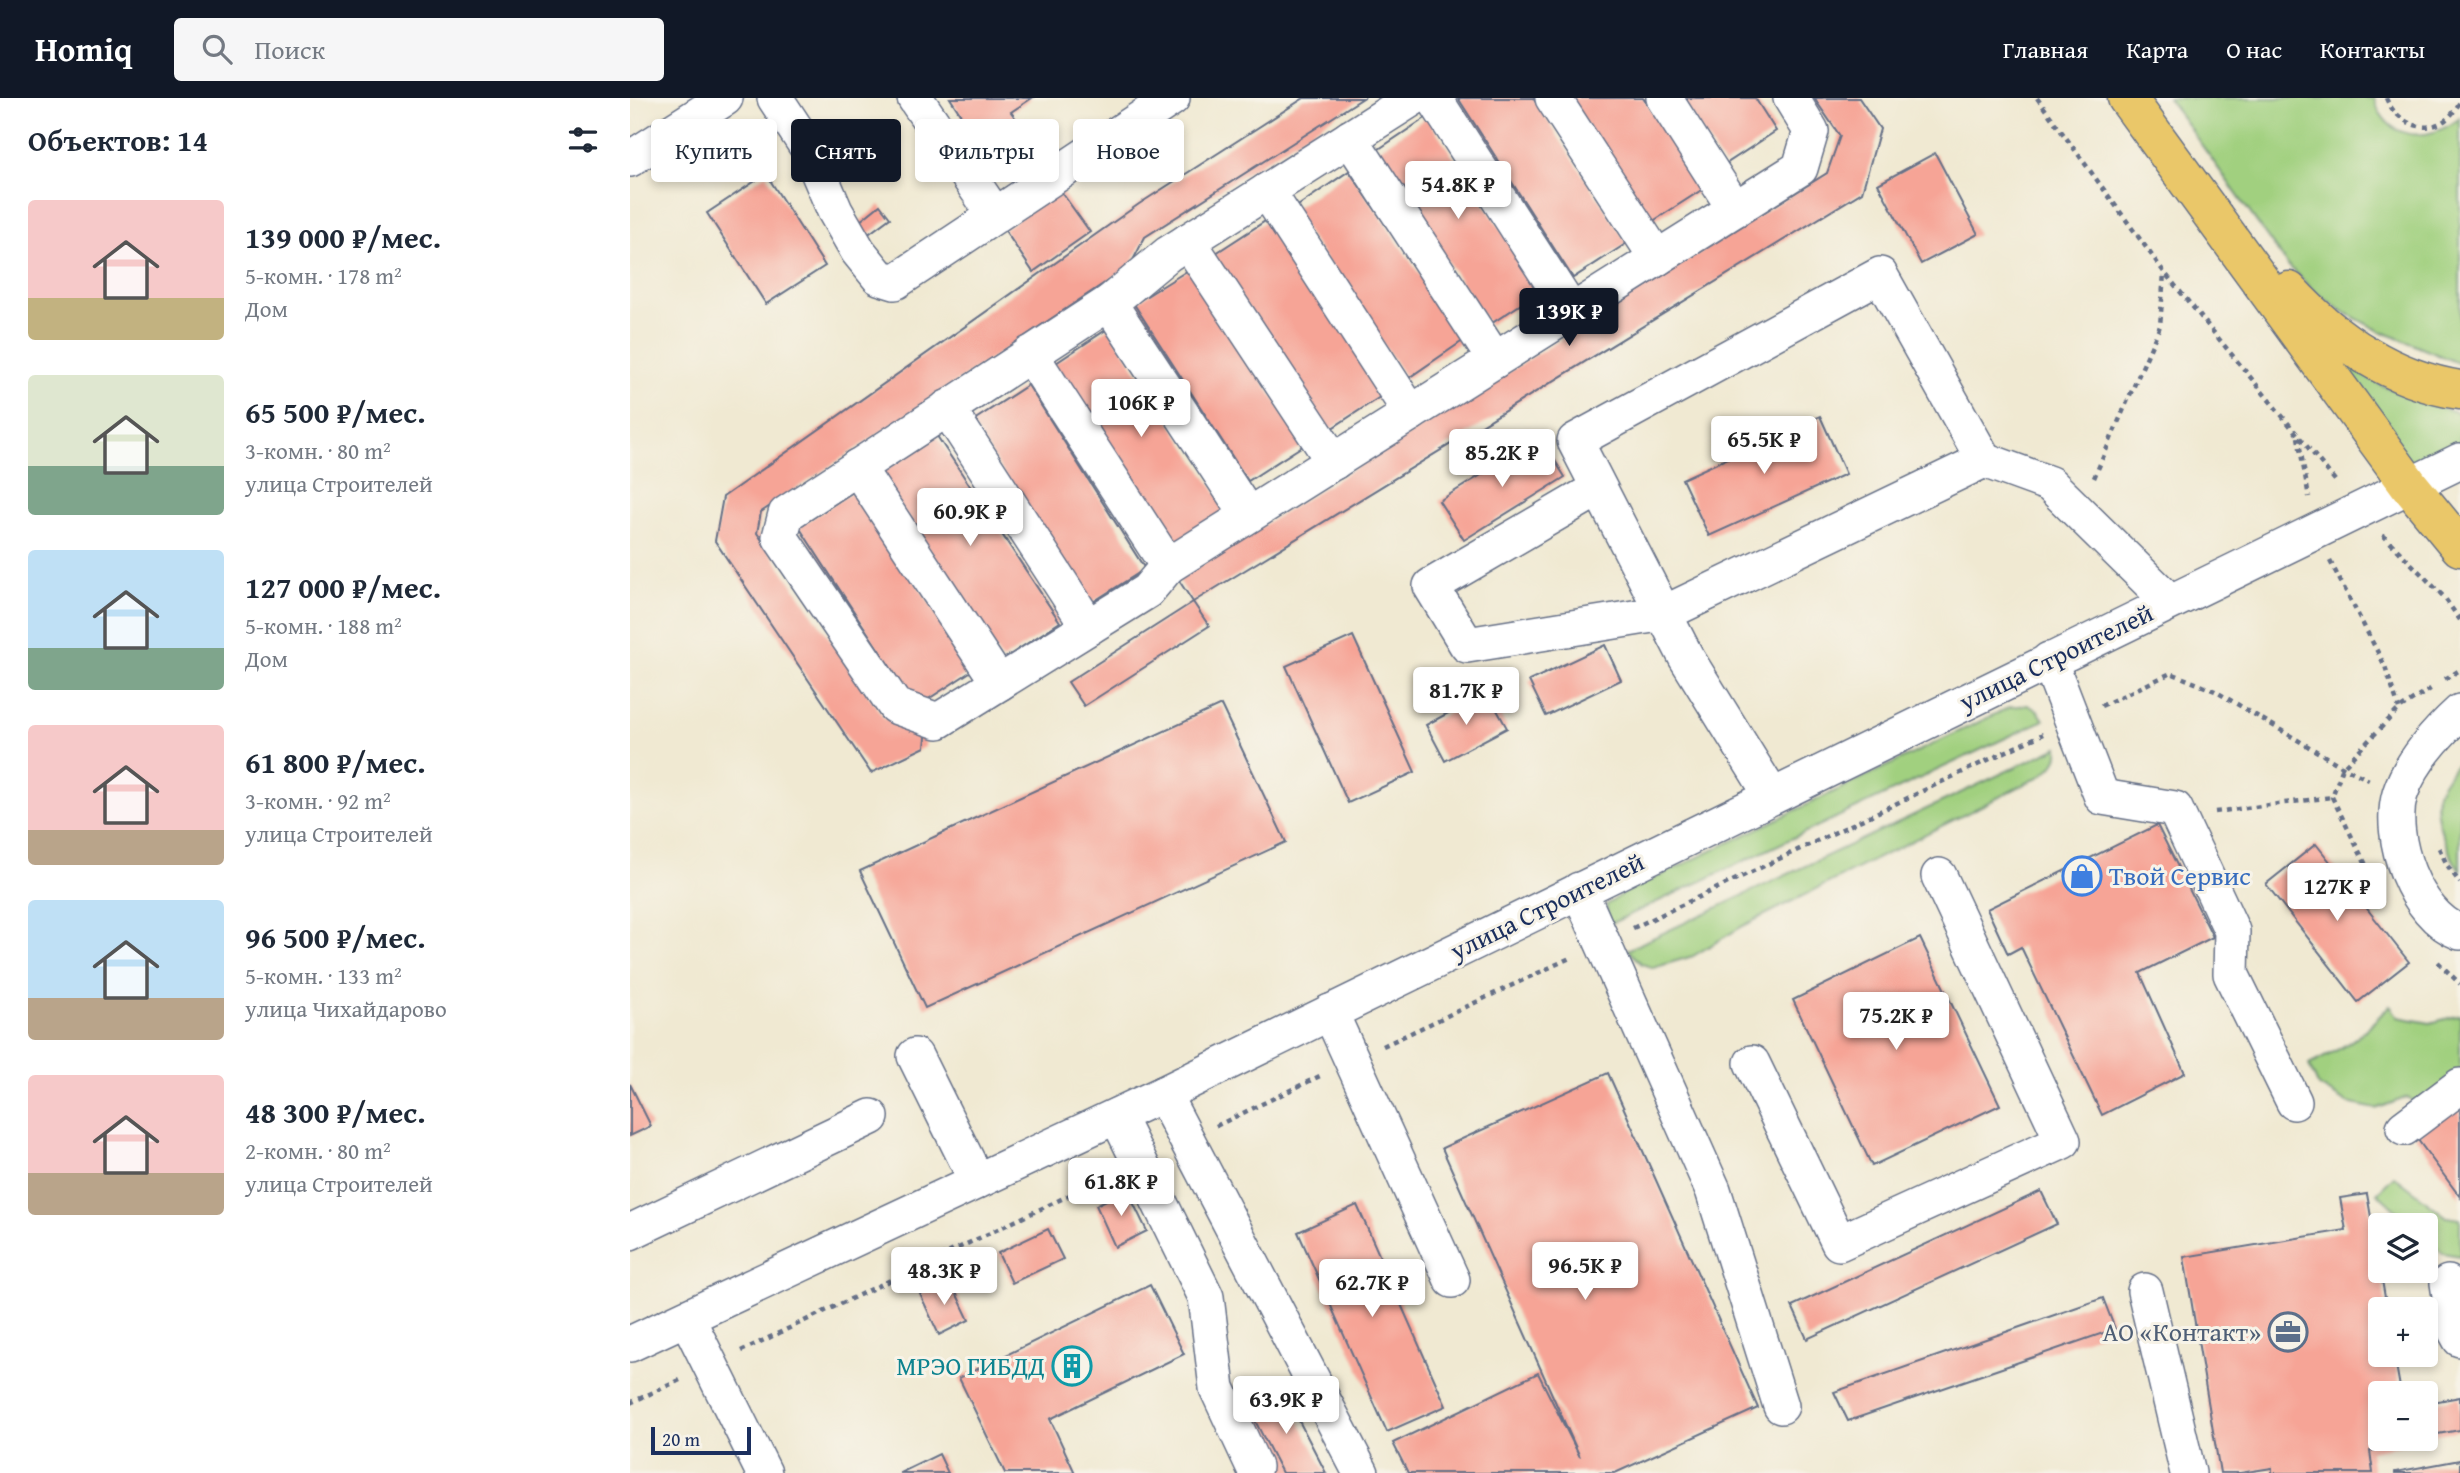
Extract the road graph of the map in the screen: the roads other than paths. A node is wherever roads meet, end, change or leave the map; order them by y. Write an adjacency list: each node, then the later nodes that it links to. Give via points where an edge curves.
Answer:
1 (725, 98): 12 (street)
2 (775, 98): 15 (street, via 808,149 858,251 879,277 895,282)
3 (915, 98): 15 (street)
4 (1172, 98): 15 (street)
5 (1413, 98): 11 (street)
6 (1434, 98): 20 (street)
7 (1553, 98): 18 (street)
8 (1664, 98): 14 (street)
9 (1791, 98): 14 (street, via 1811,131 1800,167)
10 (2127, 98): 17 (main road)
11 (1350, 138): 13 (street); 22 (street)
12 (630, 159)
13 (1267, 191): 16 (street); 25 (street)
14 (1735, 209): 18 (street)
15 (995, 215)
16 (1188, 241): 19 (street); 28 (street)
17 (2242, 257): 23 (main road, via 2377,362 2414,379); 30 (main road)
18 (1657, 258): 20 (street)
19 (1109, 303): 21 (street); 32 (street)
20 (1571, 311): 22 (street)
21 (1030, 354): 24 (street); 34 (street)
22 (1494, 360): 25 (street)
23 (2460, 390)
24 (947, 408): 29 (street); 37 (street)
25 (1411, 413): 28 (street)
26 (1984, 460): 31 (street, via 1880,275 1575,441); 35 (street, via 2050,484); 36 (street)
27 (2460, 461): 30 (street, улица Строителей)
28 (1334, 462): 32 (street)
29 (857, 467): 39 (street); 39 (street, via 786,514 780,537 895,706 938,721)
30 (2410, 486): 33 (main road); 35 (street, улица Строителей)
31 (1599, 488): 36 (street); 36 (street, via 1431,586 1466,645)
32 (1248, 515): 34 (street)
33 (2460, 547)
34 (1168, 566): 37 (street, via 1147,591)
35 (2170, 602): 38 (street, улица Строителей)
36 (1665, 613): 41 (street, via 1686,657)
37 (1089, 627): 39 (street)
38 (2049, 660): 41 (street, улица Строителей); 50 (street, via 2102,797 2175,809 2232,931 2231,974)
39 (999, 683)
40 (2460, 712): 44 (street, via 2410,771 2400,795 2397,822 2403,860 2417,891 2434,913)
41 (1772, 796): 43 (street, улица Строителей)
42 (1939, 876): 47 (street, via 2063,1141 1839,1243)
43 (1579, 890): 45 (street, улица Строителей); 62 (street, via 1713,1190)
44 (2460, 932)
45 (1330, 1012): 49 (street, улица Строителей); 56 (street)
46 (915, 1056): 54 (street)
47 (1752, 1063)
48 (2460, 1086): 53 (street)
49 (1163, 1094): 51 (street, улица Строителей); 65 (street)
50 (2294, 1102)
51 (1116, 1115): 54 (street, улица Строителей); 63 (street, via 1206,1297 1217,1388)
52 (871, 1117): 55 (street)
53 (2404, 1128)
54 (977, 1181): 59 (street, улица Строителей)
55 (630, 1232)
56 (1452, 1280)
57 (2448, 1283): 61 (street)
58 (2145, 1291): 66 (street)
59 (687, 1318): 60 (street, улица Строителей); 64 (street)
60 (634, 1333)
61 (2460, 1339)
62 (1781, 1406)
63 (1254, 1467)
64 (764, 1473)
65 (1362, 1473)
66 (2188, 1473)

